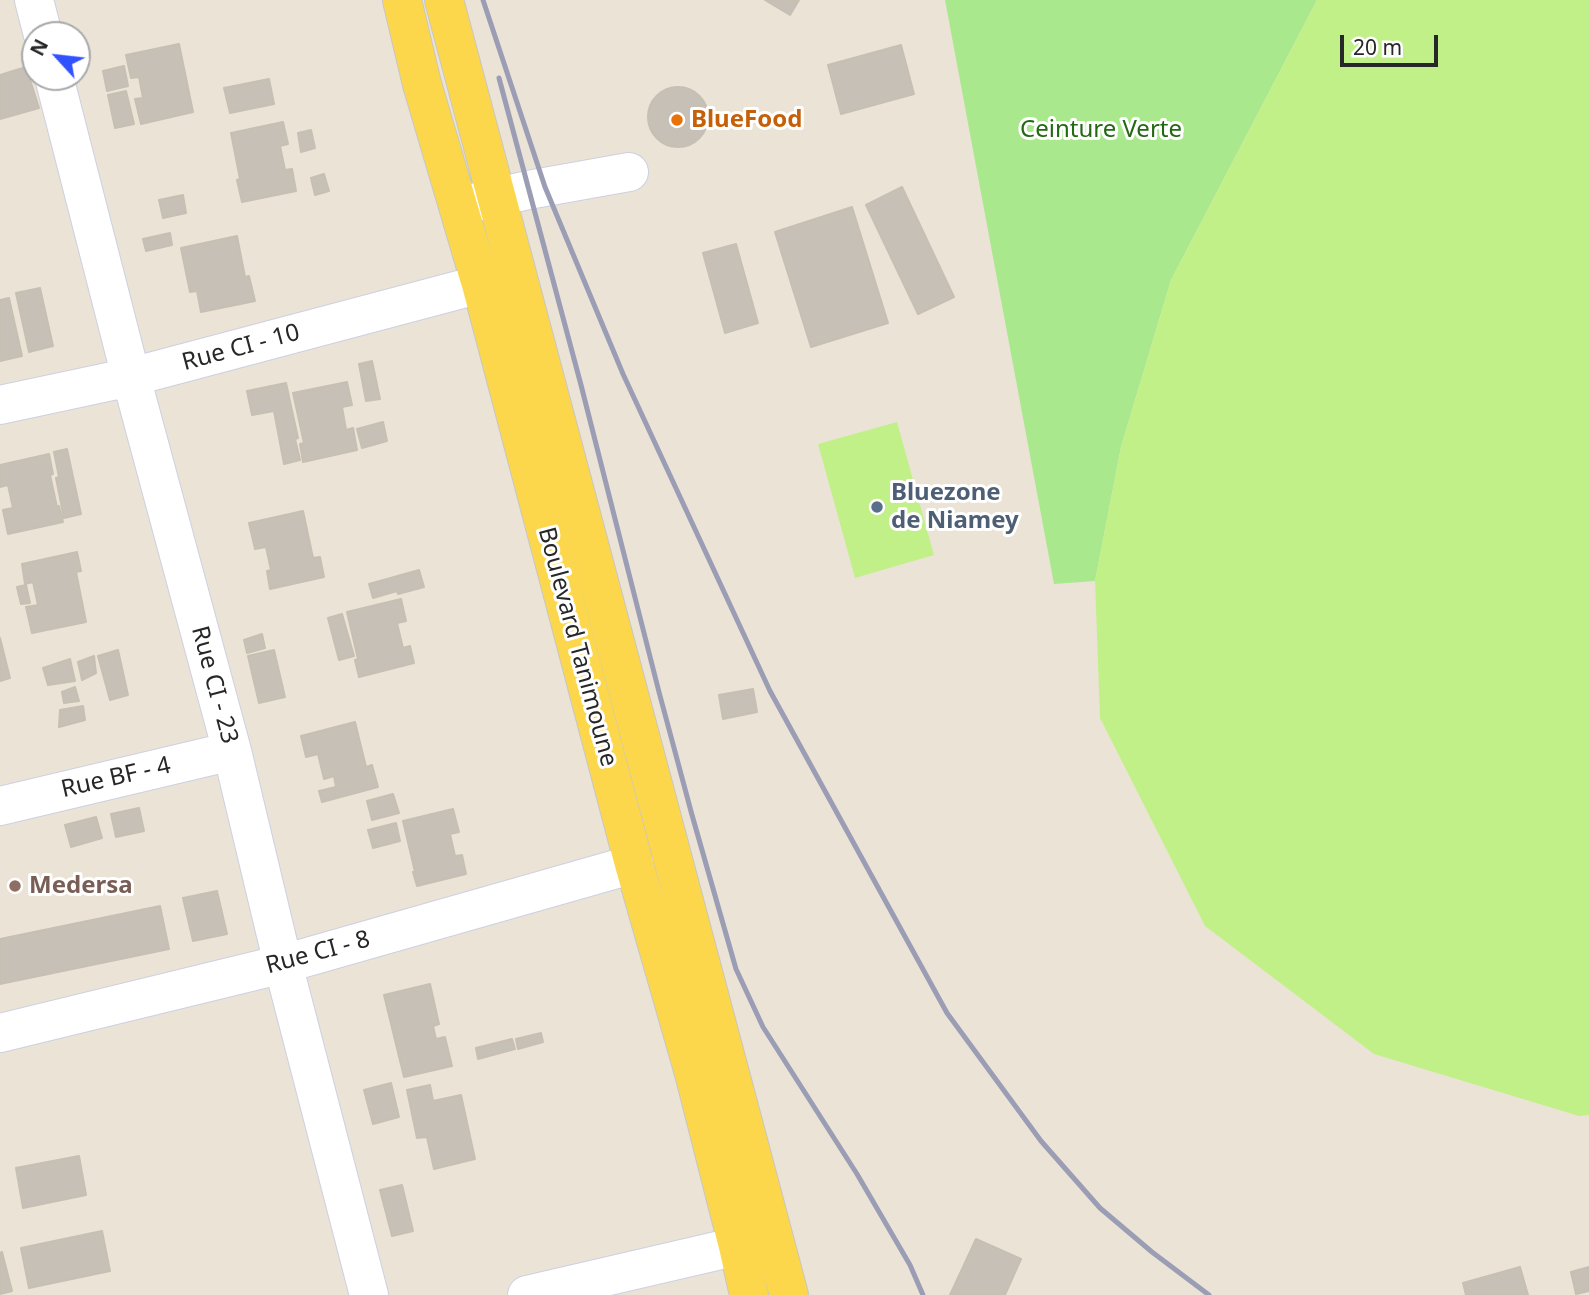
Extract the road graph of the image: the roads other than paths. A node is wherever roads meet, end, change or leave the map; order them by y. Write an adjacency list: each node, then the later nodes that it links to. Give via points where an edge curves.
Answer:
1 (34, 0): 4 (street)
2 (402, 0): 8 (main road, Boulevard Tanimoune)
3 (444, 0): 7 (main road, Boulevard Tanimoune)
4 (39, 21)
5 (58, 91): 10 (street, Rue CI - 23)
6 (629, 172): 7 (street)
7 (496, 198): 8 (street); 21 (main road, Boulevard Tanimoune)
8 (458, 207): 9 (main road, Boulevard Tanimoune)
9 (481, 284): 10 (street, Rue CI - 10); 14 (main road, Boulevard Tanimoune)
10 (131, 377): 11 (street, Rue CI - 10); 12 (street, Rue CI - 23)
11 (0, 405)
12 (232, 751): 13 (street, Rue BF - 4); 15 (street, Rue CI - 23)
13 (0, 806)
14 (634, 864): 15 (street, Rue CI - 8); 17 (main road, Boulevard Tanimoune)
15 (283, 964): 16 (street, Rue CI - 8); 18 (street, Rue CI - 23)
16 (0, 1033)
17 (738, 1247): 19 (street); 20 (main road, Boulevard Tanimoune)
18 (369, 1295)
19 (527, 1295)
20 (748, 1295)
21 (789, 1295)

